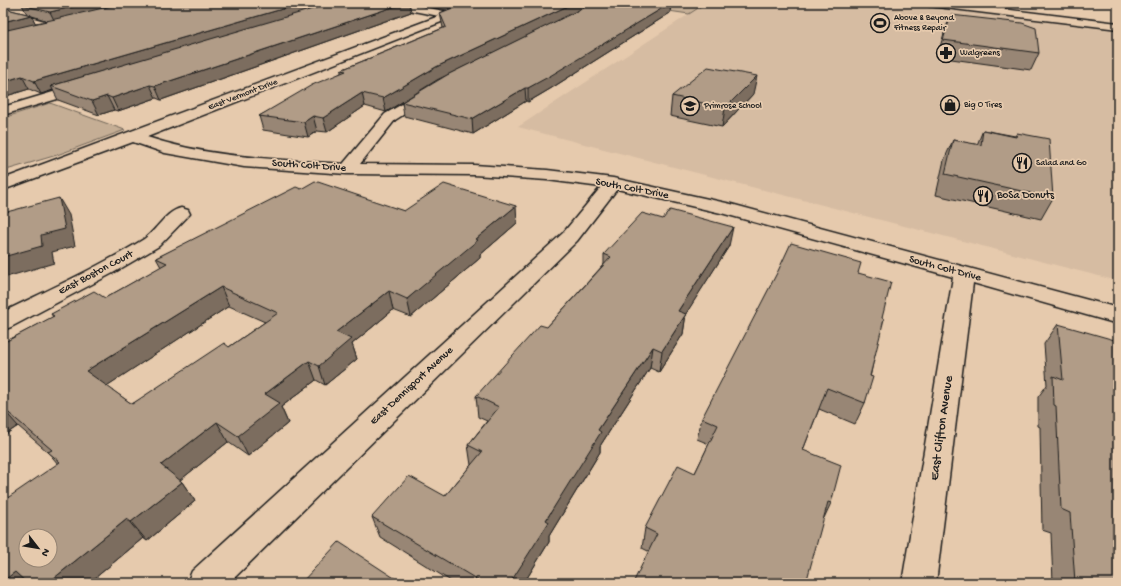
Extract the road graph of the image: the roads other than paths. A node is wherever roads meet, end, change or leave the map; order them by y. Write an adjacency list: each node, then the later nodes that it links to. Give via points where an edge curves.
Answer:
1 (388, 3): 6 (street)
2 (481, 3): 6 (street, East Vermont Drive)
3 (929, 3): 8 (street)
4 (998, 3): 7 (street)
5 (3, 12): 9 (street, via 60,26)
6 (451, 15): 13 (street, East Vermont Drive)
7 (1118, 17)
8 (1118, 26)
9 (33, 32)
10 (94, 83): 12 (street)
11 (437, 88): 14 (street, via 390,117)
12 (3, 111)
13 (133, 137): 14 (street, South Colt Drive, via 165,148 244,162); 16 (street, East Vermont Drive)
14 (347, 169): 15 (street, South Colt Drive, via 474,170)
15 (612, 183): 18 (street, South Colt Drive, via 725,208); 21 (street, East Dennisport Avenue, via 570,237)
16 (3, 185)
17 (180, 214): 20 (street, East Boston Court, via 152,242 106,269)
18 (964, 274): 19 (street, South Colt Drive); 22 (street, East Clifton Avenue)
19 (1118, 316)
20 (3, 322)
21 (204, 583)
22 (919, 583)

